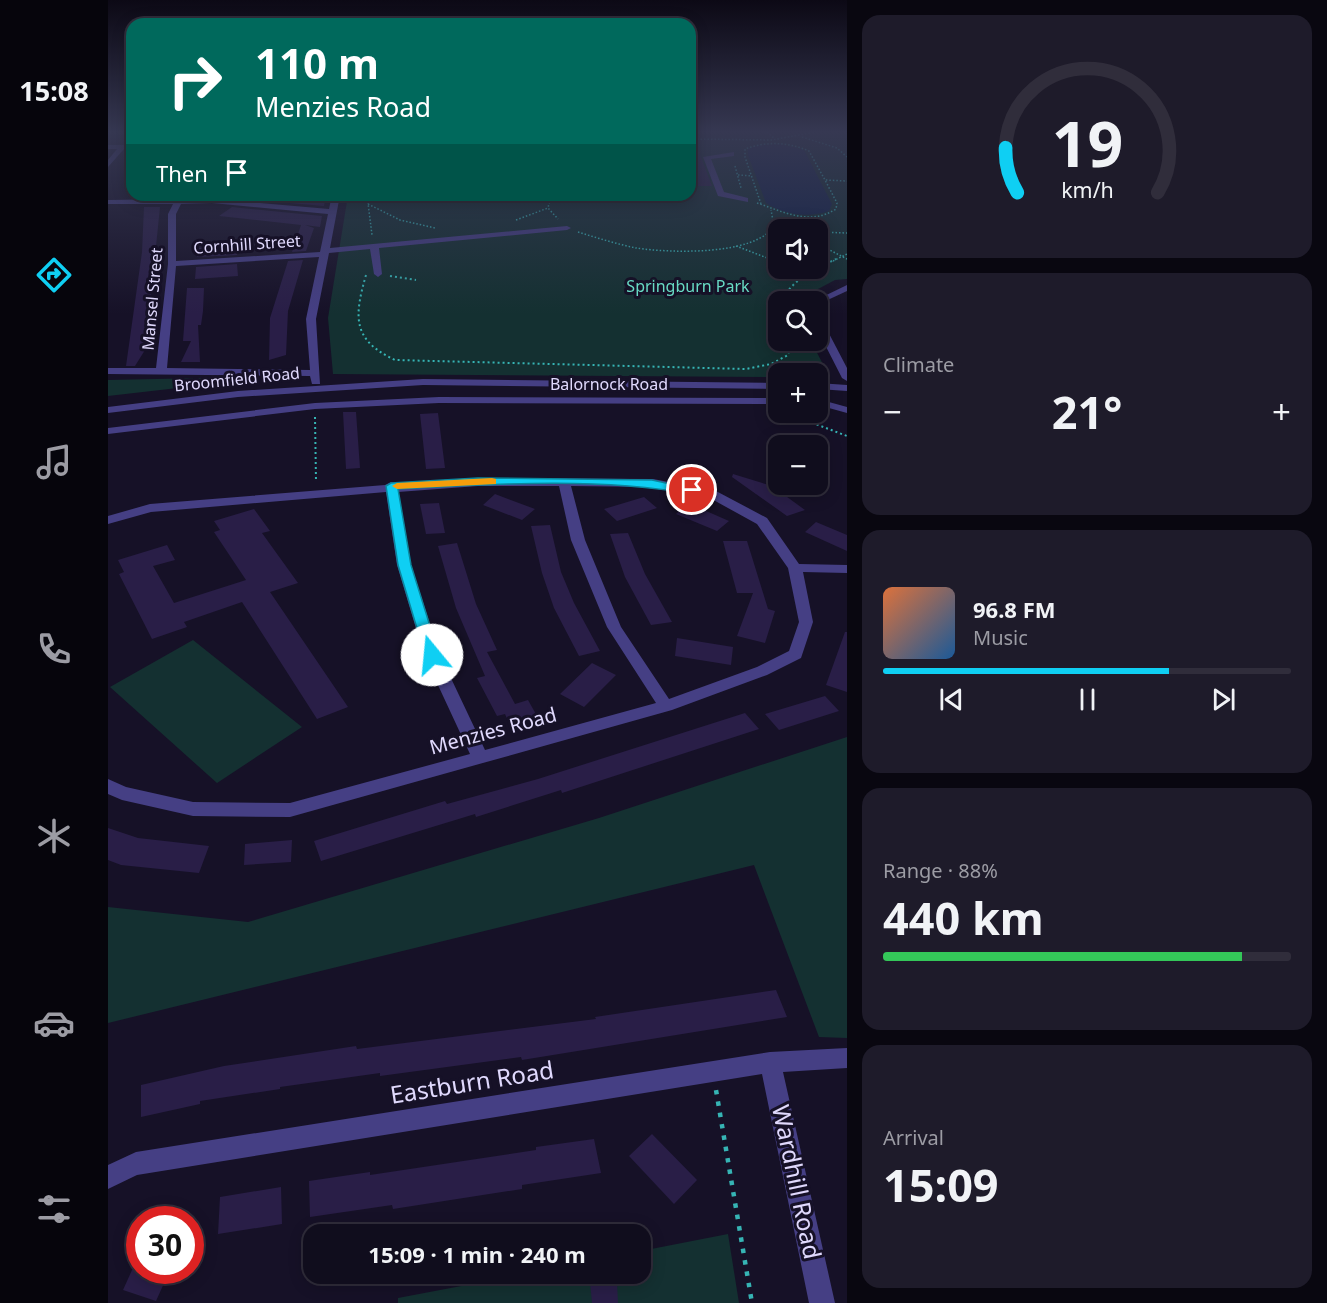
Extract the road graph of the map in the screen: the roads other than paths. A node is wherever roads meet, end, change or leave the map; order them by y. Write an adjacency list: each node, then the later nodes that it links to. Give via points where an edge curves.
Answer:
1 (721, 193): 2 (street)
2 (745, 200)
3 (126, 201): 7 (street)
4 (178, 201): 12 (street, Mansel Street, via 172,214)
5 (212, 201): 8 (street)
6 (335, 201): 8 (street, Broomfield Road)
7 (108, 202)
8 (332, 212): 11 (street, Broomfield Road)
9 (567, 228): 10 (street, Cornhill Street)
10 (374, 246): 11 (street, Cornhill Street); 13 (street)
11 (324, 253): 12 (street, Cornhill Street); 19 (street, Broomfield Road, via 311,319)
12 (172, 264): 18 (street, Mansel Street)
13 (378, 274)
14 (847, 288): 15 (street)
15 (828, 297)
16 (828, 341): 20 (street)
17 (108, 371): 18 (street)
18 (161, 372): 19 (street)
19 (313, 373): 24 (street, Broomfield Road)
20 (847, 378)
21 (443, 381): 22 (street, Balornock Road); 24 (street, Balornock Road); 26 (street)
22 (768, 386)
23 (828, 387): 25 (street)
24 (317, 388): 31 (street, Broomfield Road)
25 (847, 388)
26 (439, 400): 27 (street, Balornock Road); 29 (street, Balornock Road)
27 (768, 401)
28 (828, 405): 30 (street)
29 (315, 406): 32 (street, Broomfield Road)
30 (845, 409)
31 (108, 410)
32 (108, 431)
33 (564, 482): 34 (street, Menzies Road); 36 (street, Menzies Road, via 652,483 712,494 762,520); 38 (street, via 578,540 614,627)
34 (391, 486): 35 (street, Menzies Road, via 150,508); 39 (street, via 404,565 432,655)
35 (108, 520)
36 (795, 568): 37 (street); 38 (street, Menzies Road, via 806,622 796,654 762,671)
37 (847, 569)
38 (666, 706): 39 (street, Menzies Road)
39 (479, 755): 40 (street, Menzies Road, via 290,810 193,809 122,793)
40 (108, 786)
41 (847, 1058): 42 (street, Eastburn Road)
42 (770, 1062): 43 (street, Eastburn Road, via 136,1164); 44 (street, Wardhill Road)
43 (108, 1176)
44 (822, 1303)

